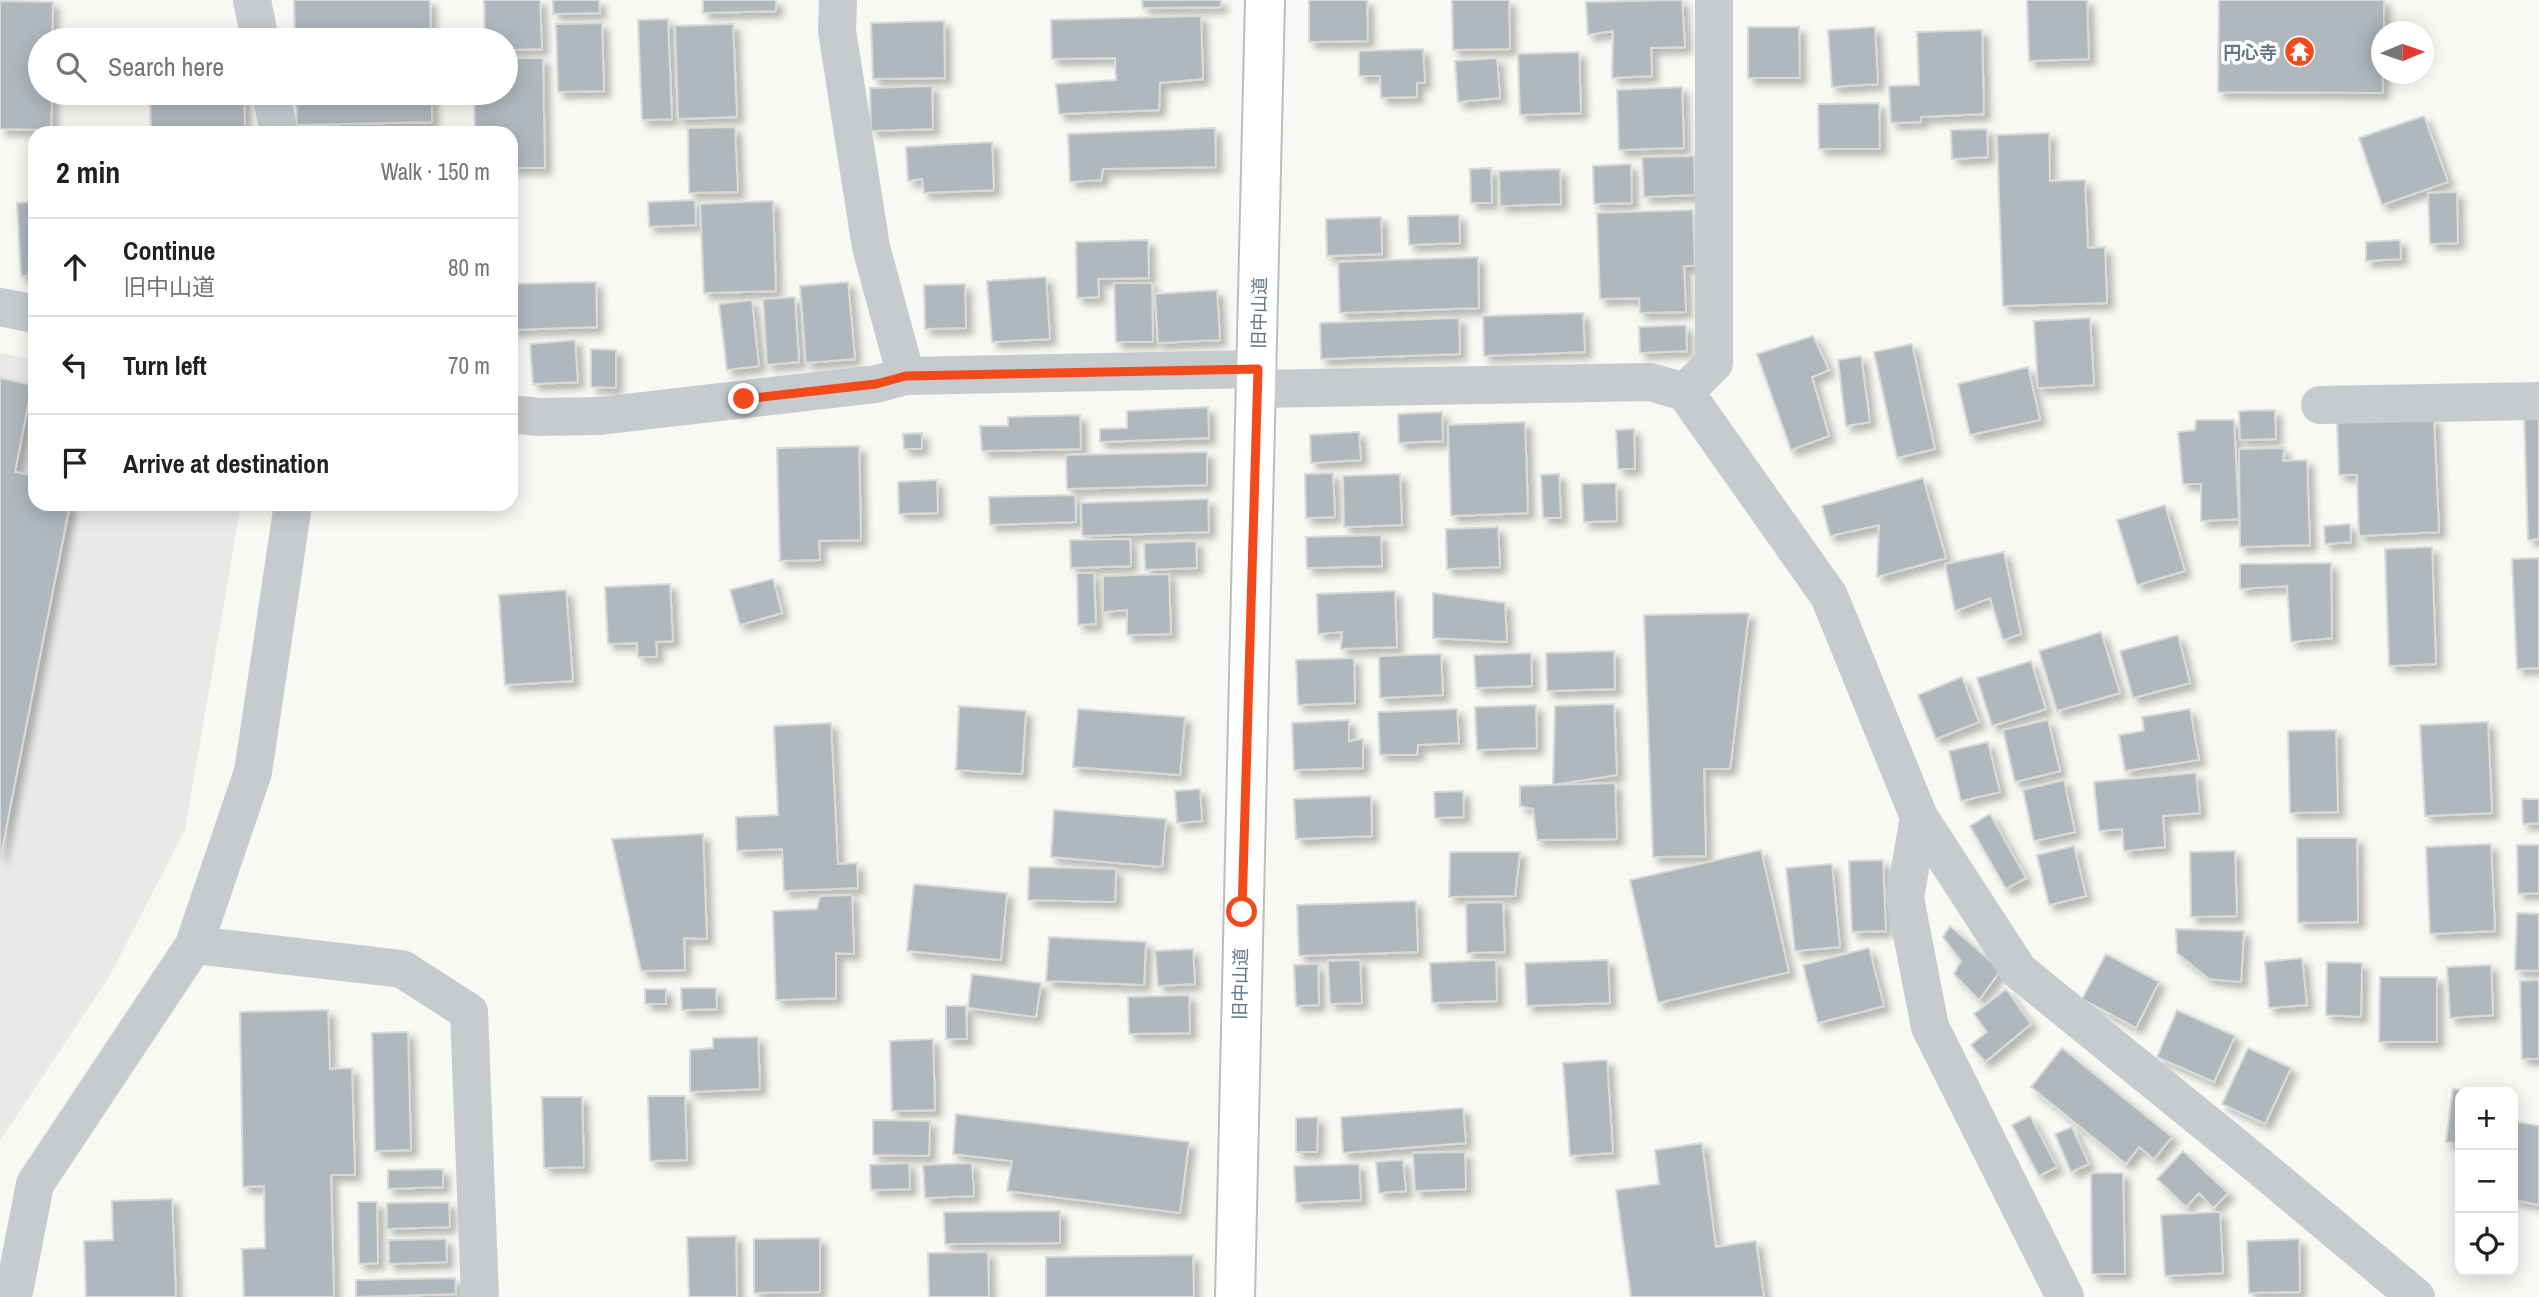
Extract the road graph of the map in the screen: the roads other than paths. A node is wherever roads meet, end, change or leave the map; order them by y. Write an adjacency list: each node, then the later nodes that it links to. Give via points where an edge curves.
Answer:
1 (252, 0): 5 (street)
2 (838, 0): 10 (street, via 837,31 871,247)
3 (1265, 0): 11 (main road, 旧中山道)
4 (1714, 0): 12 (street, via 1714,363)
5 (258, 28)
6 (273, 105): 7 (street)
7 (278, 126)
8 (0, 307): 9 (street)
9 (28, 313)
10 (906, 376): 11 (street); 15 (street, via 876,384 600,416)
11 (1258, 379): 12 (street, via 1650,382); 22 (main road, 旧中山道)
12 (1685, 393): 17 (street, via 1829,596)
13 (2539, 401): 14 (street)
14 (2320, 405)
15 (518, 415)
16 (292, 511): 18 (street, via 253,772)
17 (1919, 817): 23 (street, via 1905,898 1930,1027); 24 (street, via 2019,971)
18 (194, 945): 19 (street, via 34,1184); 21 (street, via 402,969 469,1012)
19 (12, 1247): 20 (street)
20 (13, 1297)
21 (480, 1297)
22 (1235, 1297)
23 (2066, 1297)
24 (2416, 1297)

